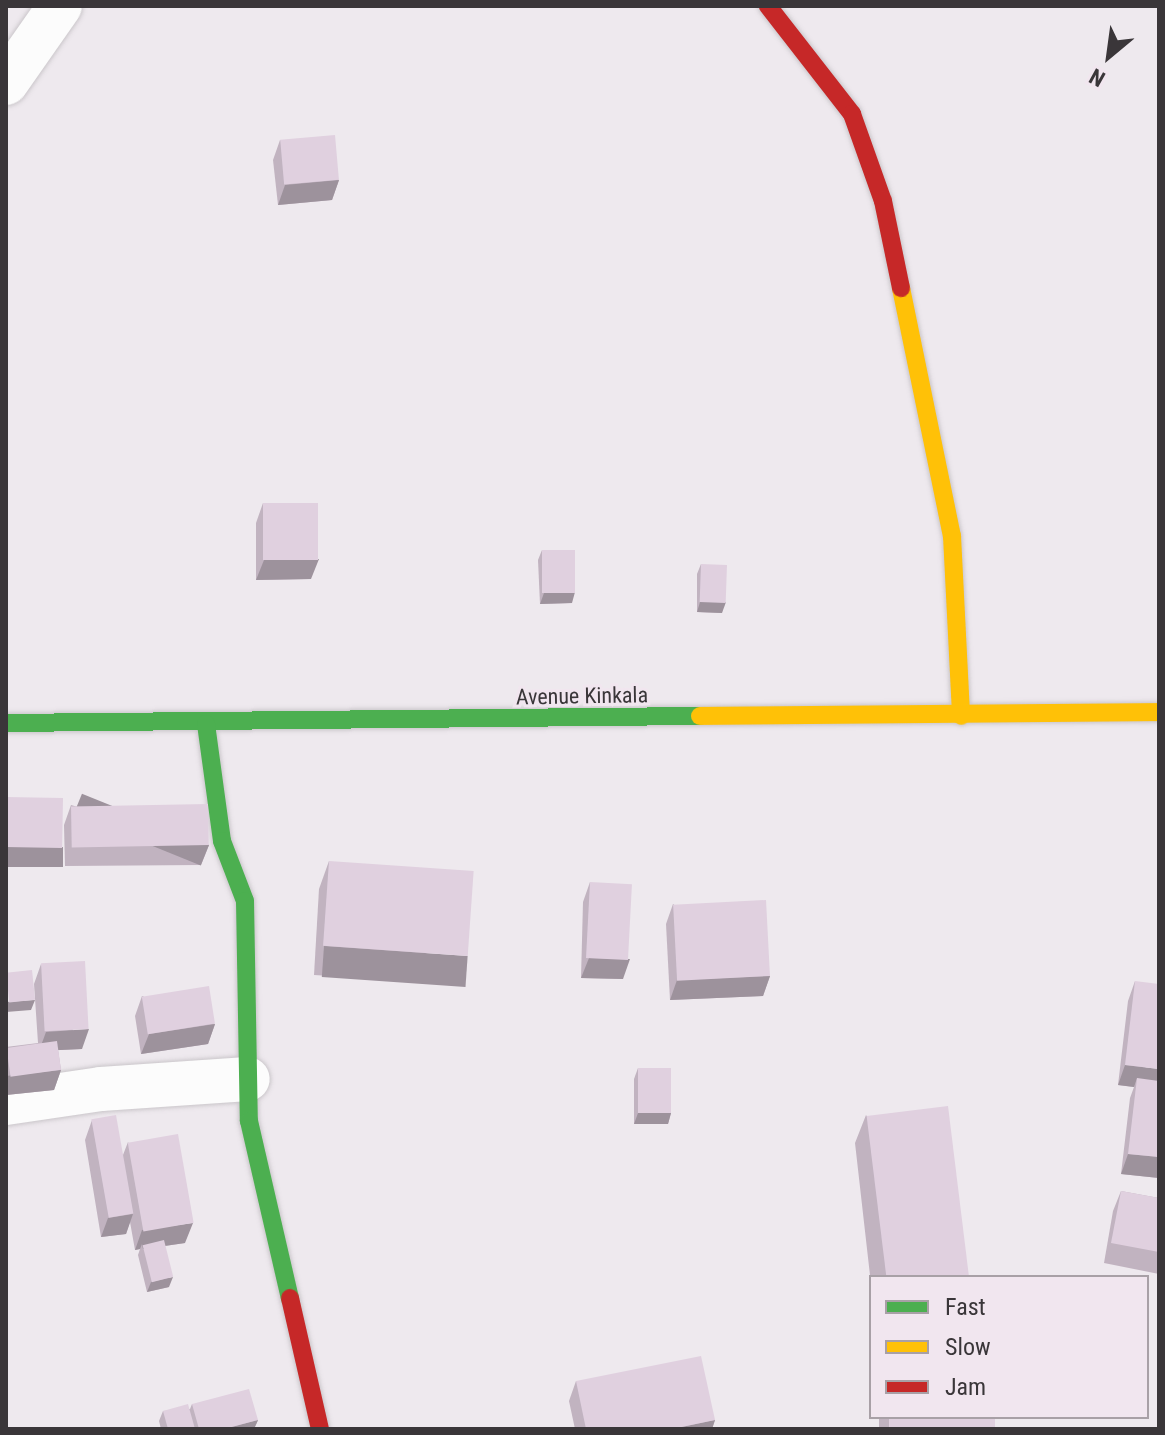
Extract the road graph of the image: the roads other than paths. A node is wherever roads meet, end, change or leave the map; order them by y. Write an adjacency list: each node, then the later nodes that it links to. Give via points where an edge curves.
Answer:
1 (60, 6): 3 (street)
2 (768, 6): 5 (street, via 852,114 883,201 952,536)
3 (6, 83)
4 (1159, 712): 5 (street, Avenue Kinkala)
5 (961, 716): 7 (street, Avenue Kinkala)
6 (6, 723): 7 (street, Avenue Kinkala)
7 (206, 724): 8 (street, via 222,841 245,901)
8 (248, 1079): 9 (street, via 101,1089); 10 (street, via 249,1121)
9 (6, 1103)
10 (320, 1429)

